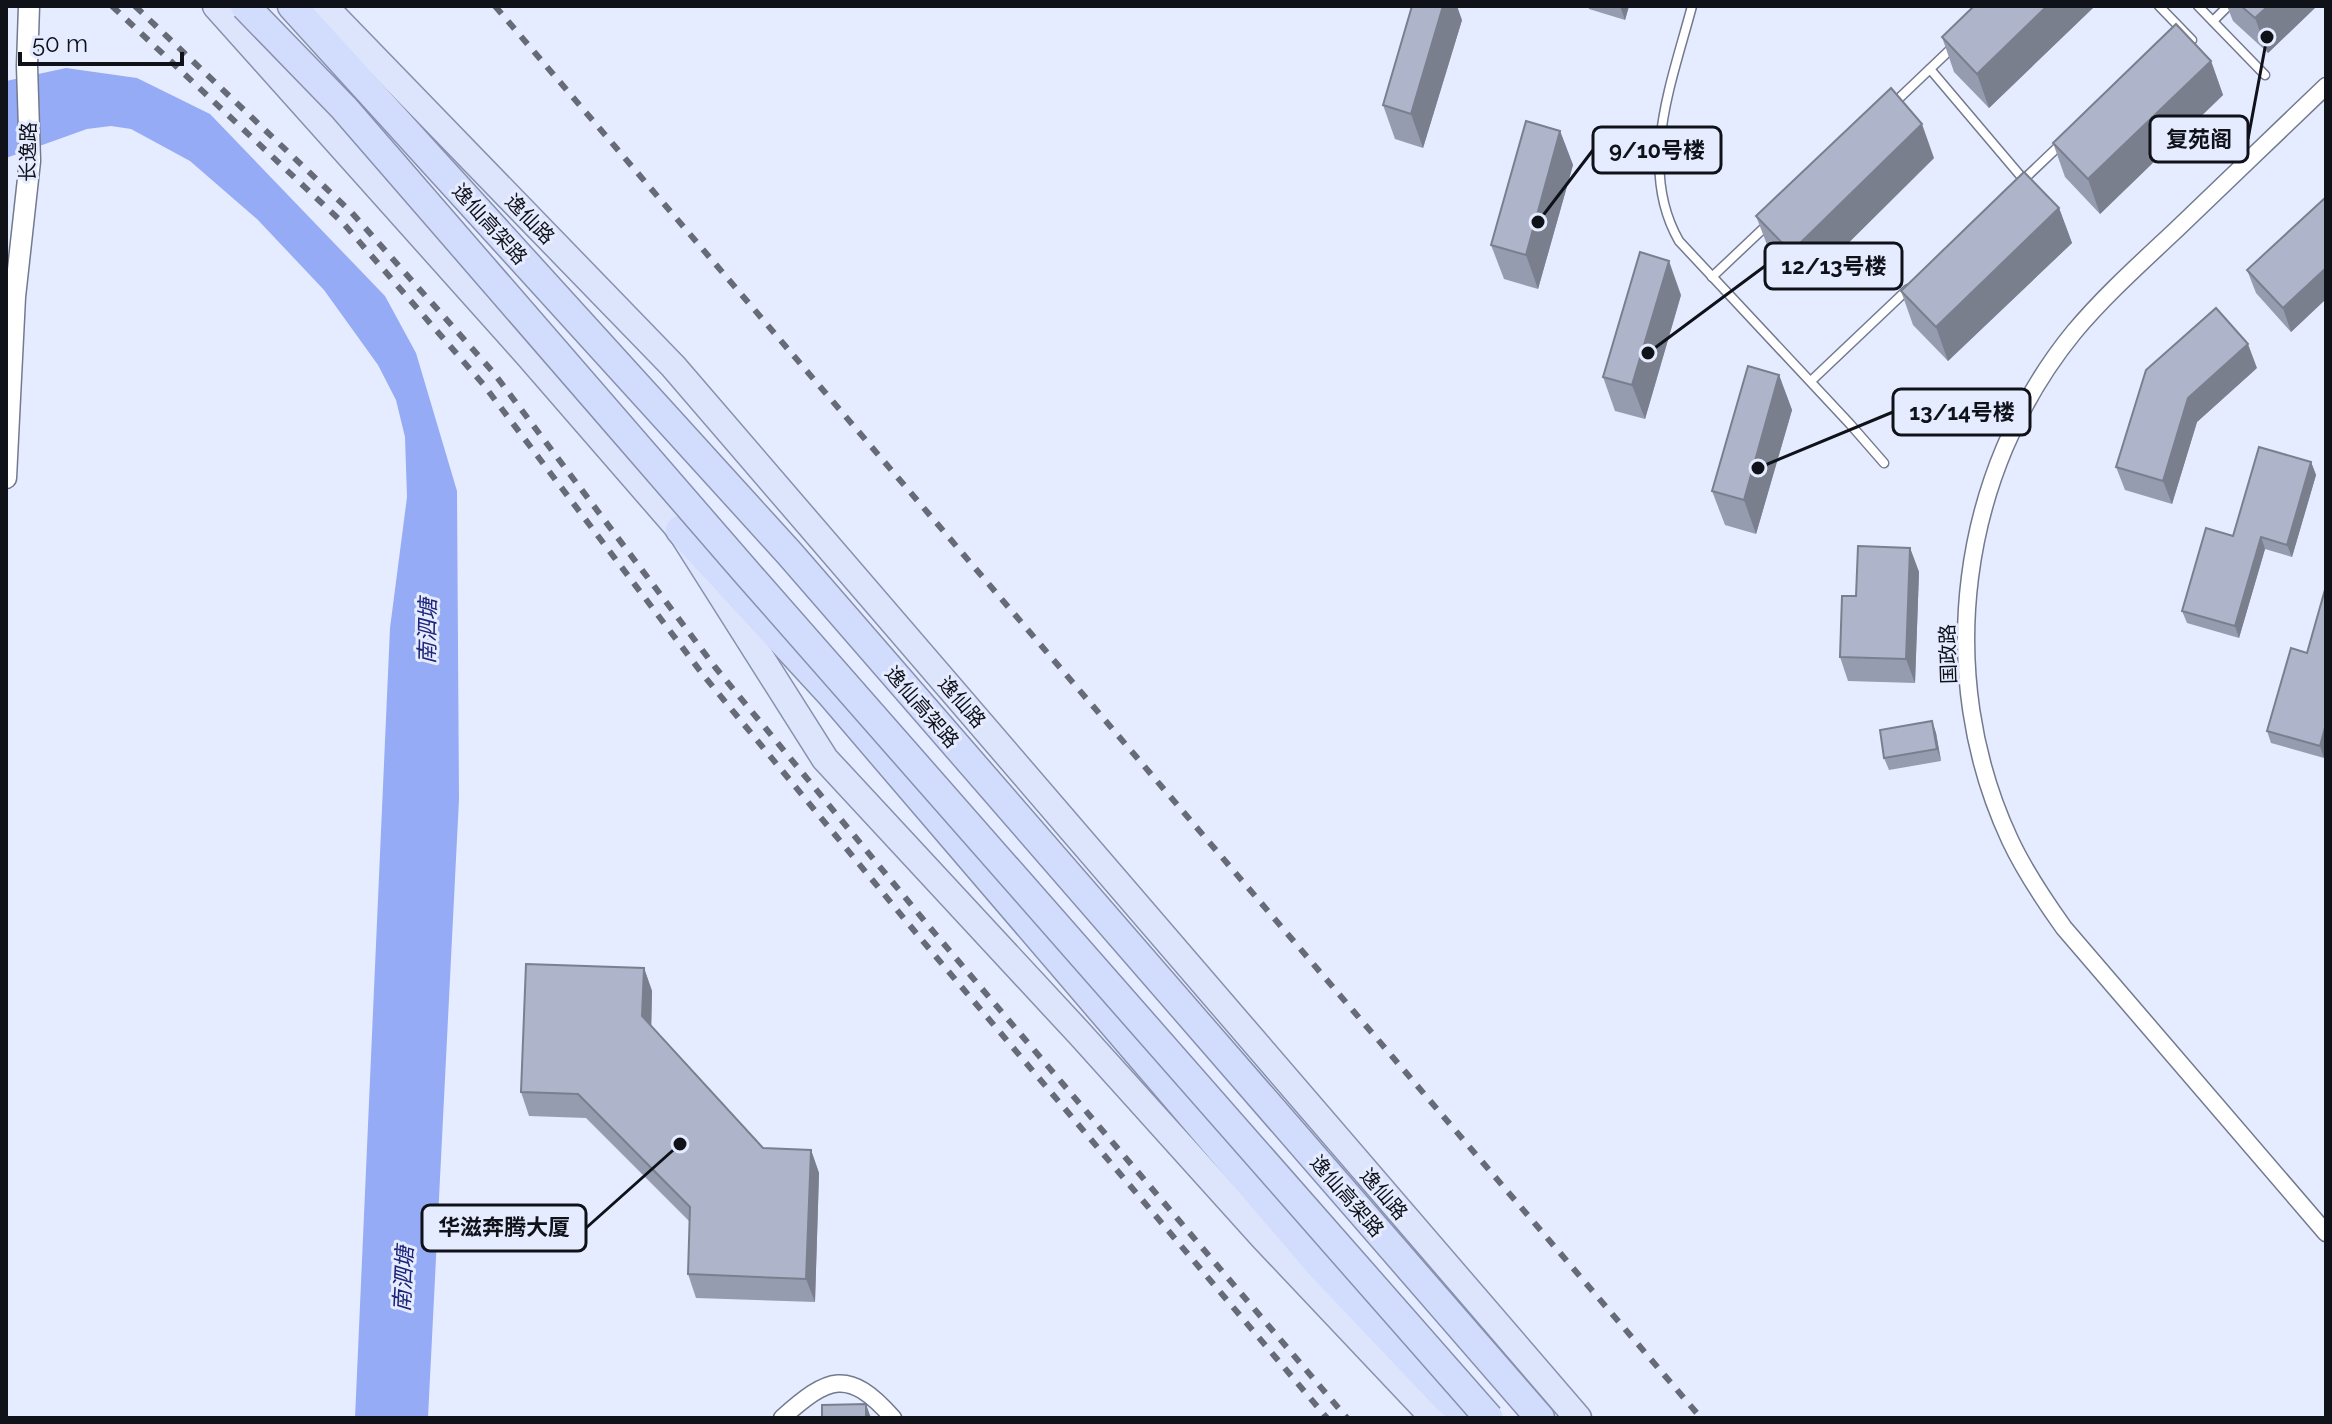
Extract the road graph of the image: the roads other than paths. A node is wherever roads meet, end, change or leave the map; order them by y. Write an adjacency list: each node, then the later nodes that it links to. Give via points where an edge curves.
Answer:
1 (29, 6): 26 (street, 长逸路, via 30,161)
2 (216, 6): 30 (main road)
3 (245, 6): 36 (highway, 逸仙高架路, bridge, via 344,108)
4 (292, 6): 38 (highway, 逸仙高架路, via 790,554)
5 (324, 6): 39 (main road, 逸仙路, via 673,366)
6 (1692, 6): 24 (lane, via 1667,102 1658,156 1660,192 1679,241)
7 (2159, 6): 11 (lane)
8 (2198, 6): 10 (lane)
9 (2228, 6): 10 (lane)
10 (2213, 21): 16 (lane)
11 (2180, 28): 13 (lane); 14 (lane)
12 (1963, 37): 15 (lane)
13 (2169, 39)
14 (2192, 40)
15 (1930, 69): 18 (lane); 20 (lane)
16 (2265, 75)
17 (2326, 86): 31 (street, 国政路, via 2112,291 2041,379 2014,426 1978,527 1965,636 1969,692 1991,793 2033,883 2064,928)
18 (1884, 113)
19 (2068, 137): 20 (lane)
20 (2024, 180): 21 (lane)
21 (2012, 191)
22 (1770, 222): 24 (lane)
23 (6, 242): 26 (street, 长逸路)
24 (1712, 277): 27 (lane)
25 (1911, 286): 27 (lane)
26 (15, 297): 29 (street, 长逸路)
27 (1811, 381): 28 (lane)
28 (1884, 463)
29 (6, 478)
30 (680, 530): 34 (main road, via 825,759); 35 (highway, via 830,693 1318,1263); 37 (main road, via 845,666)
31 (2326, 1233)
32 (782, 1418): 33 (street, via 828,1384 847,1384 874,1396)
33 (893, 1418)
34 (1434, 1418)
35 (1470, 1418)
36 (1489, 1418)
37 (1496, 1418)
38 (1540, 1418)
39 (1578, 1418)

